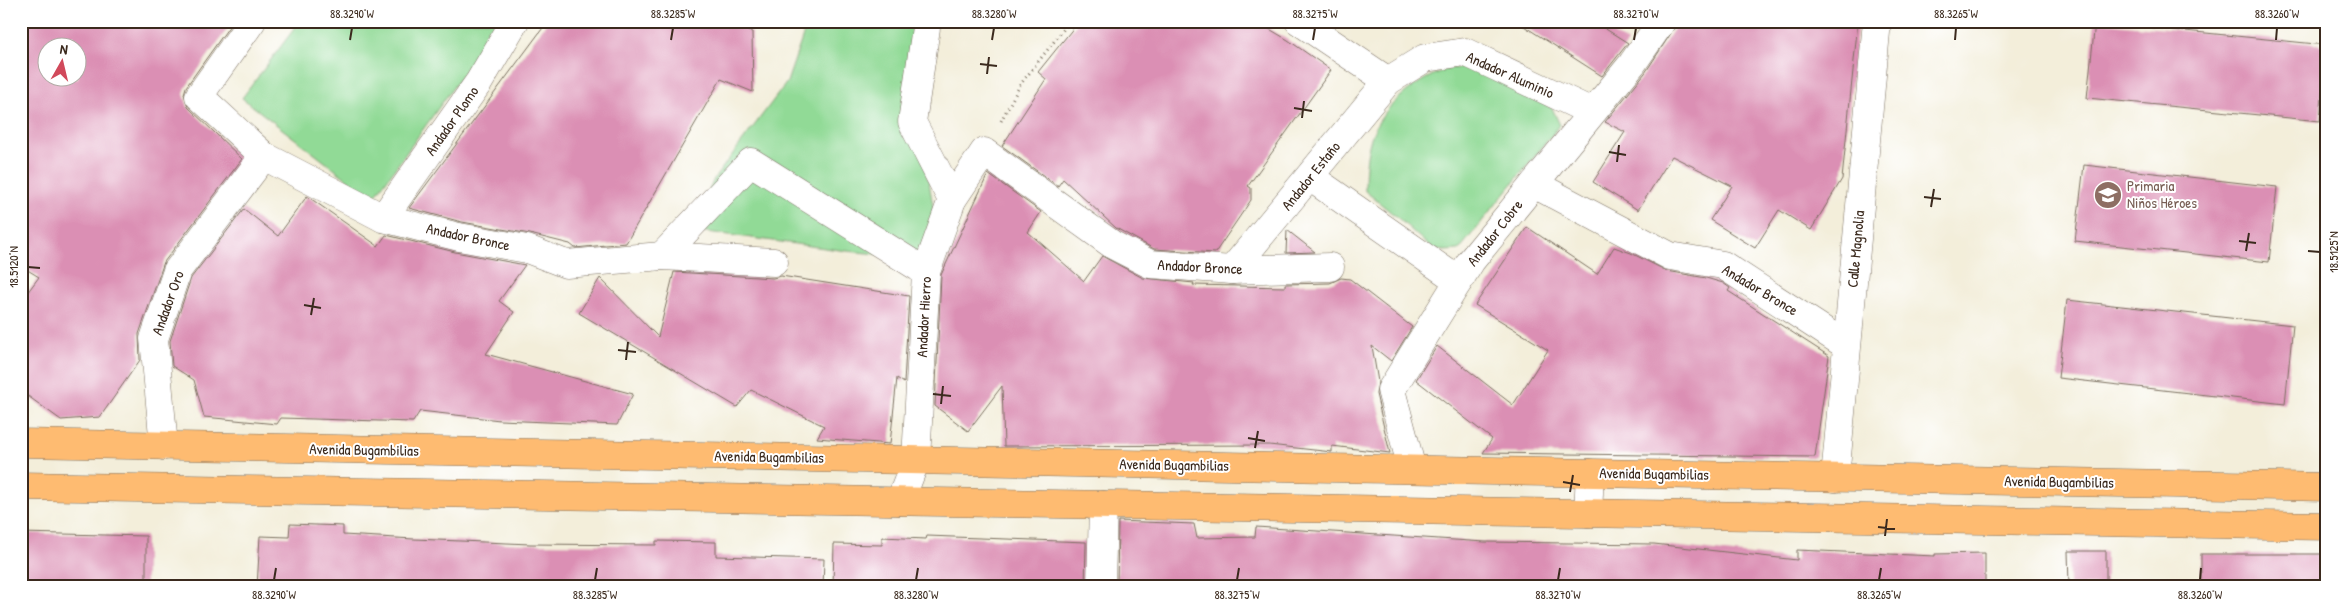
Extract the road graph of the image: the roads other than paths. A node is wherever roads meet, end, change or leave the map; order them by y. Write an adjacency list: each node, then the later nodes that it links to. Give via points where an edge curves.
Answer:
1 (252, 21): 10 (street, Andador Bronce, via 199,96)
2 (515, 21): 14 (street, Andador Plomo, via 479,82)
3 (928, 21): 13 (street, via 912,122)
4 (1299, 21): 7 (street)
5 (1662, 21): 8 (street, Andador Cobre)
6 (1877, 21): 21 (street, Calle Magnolia)
7 (1388, 81): 8 (street, Andador Aluminio, via 1425,58 1465,52); 11 (street, Andador Estaño)
8 (1592, 112): 12 (street, Andador Cobre)
9 (984, 152): 13 (street, Andador Hierro); 18 (street, Andador Bronce, via 1112,246 1150,264)
10 (264, 156): 14 (street, Andador Bronce); 23 (street, Andador Oro, via 177,272 154,339)
11 (1310, 177): 18 (street, Andador Estaño); 20 (street)
12 (1534, 184): 20 (street, Andador Cobre, via 1471,261); 21 (street, Andador Bronce, via 1670,256 1723,265)
13 (952, 200): 19 (street, Andador Hierro)
14 (383, 218): 15 (street, Andador Bronce, via 459,237 527,249 566,264)
15 (662, 256): 16 (street, Andador Bronce); 19 (street, via 751,162)
16 (774, 262)
17 (1330, 267): 18 (street, Andador Bronce)
18 (1232, 270)
19 (926, 272): 24 (street, Andador Hierro)
20 (1459, 281): 25 (street, Andador Cobre, via 1391,390)
21 (1846, 345): 27 (street, Calle Magnolia)
22 (21, 443): 23 (main road, Avenida Bugambilias)
23 (164, 446): 24 (main road, Avenida Bugambilias)
24 (916, 460): 25 (main road, Avenida Bugambilias); 30 (street, Andador Hierro)
25 (1412, 469): 26 (main road, Avenida Bugambilias)
26 (1590, 473): 27 (main road, Avenida Bugambilias); 32 (street)
27 (1835, 478): 29 (main road, Avenida Bugambilias)
28 (21, 486): 30 (main road)
29 (2327, 487)
30 (900, 501): 31 (main road)
31 (1103, 505): 32 (main road); 34 (street)
32 (1588, 513): 33 (main road)
33 (2327, 526)
34 (1101, 587)

